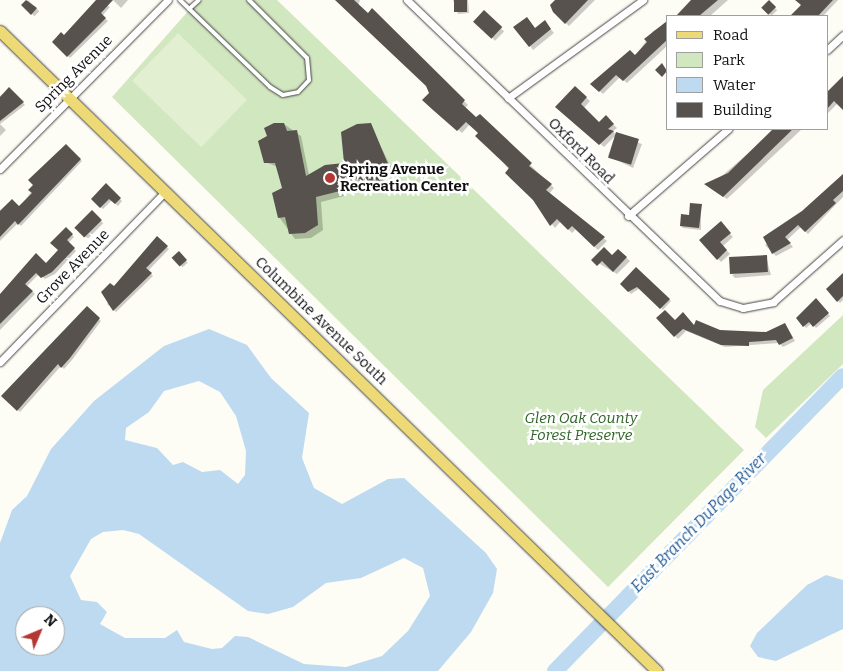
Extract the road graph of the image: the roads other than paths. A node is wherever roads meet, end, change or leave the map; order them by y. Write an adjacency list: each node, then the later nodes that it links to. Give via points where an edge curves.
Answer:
1 (168, 0): 11 (street, Spring Avenue)
2 (180, 0): 7 (lane)
3 (199, 0): 7 (lane)
4 (249, 0): 7 (lane, via 307,58 309,80 298,92 276,92)
5 (407, 0): 12 (street, Oxford Road)
6 (643, 0): 12 (street)
7 (189, 9)
8 (0, 31): 11 (main road, Columbine Avenue South)
9 (843, 36): 10 (street)
10 (828, 49)
11 (69, 97): 14 (street, Spring Avenue); 15 (main road, Columbine Avenue South)
12 (508, 98): 16 (street, Oxford Road)
13 (727, 130): 16 (street)
14 (0, 169)
15 (166, 191): 18 (street, Grove Avenue); 19 (main road, Columbine Avenue South)
16 (628, 216): 17 (street, Oxford Road, via 710,295 743,308 773,302)
17 (843, 240)
18 (0, 362)
19 (657, 671)

